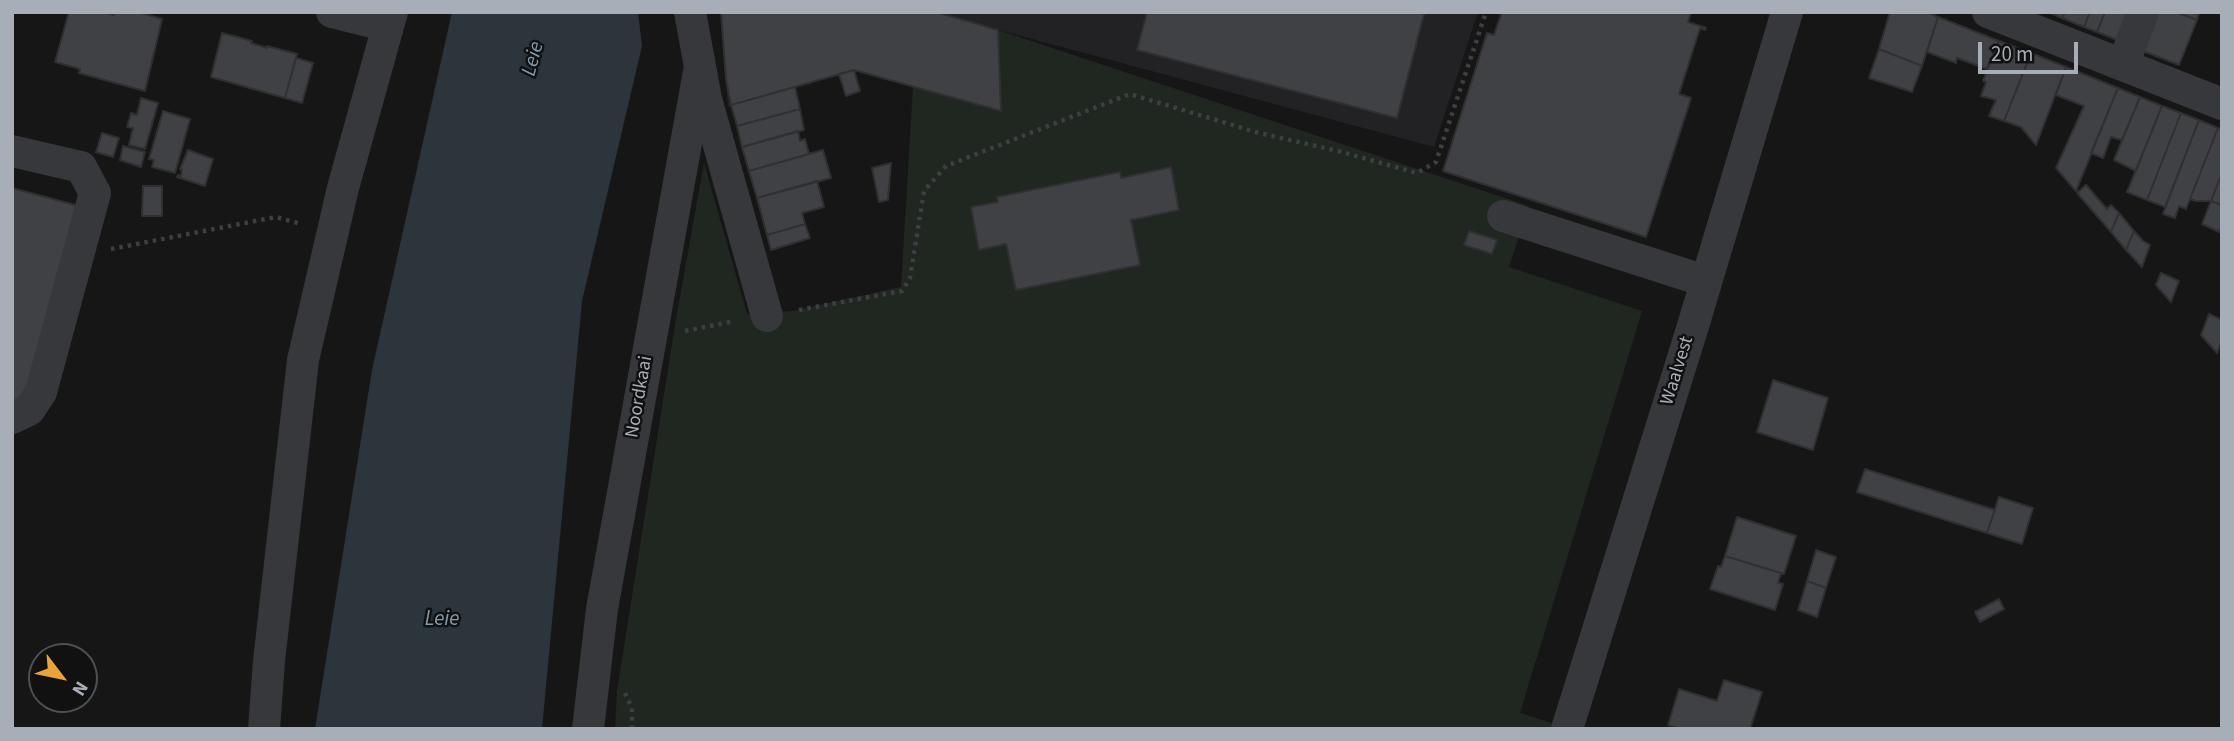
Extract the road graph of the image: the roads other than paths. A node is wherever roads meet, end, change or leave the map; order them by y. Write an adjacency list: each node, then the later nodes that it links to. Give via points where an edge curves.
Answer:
1 (690, 12): 8 (street, Noordkaai)
2 (1787, 12): 12 (street, Waalvest)
3 (1989, 12): 7 (street)
4 (2143, 12): 7 (street)
5 (335, 13): 6 (street)
6 (390, 19): 15 (street, via 303,360)
7 (2123, 65): 9 (street)
8 (700, 66): 13 (street, Noordkaai); 16 (street, Noordkaai, via 602,609)
9 (2222, 104)
10 (12, 151): 14 (street, via 80,167 95,193 41,392 29,410)
11 (1503, 216): 12 (street)
12 (1705, 281): 17 (street, Waalvest)
13 (767, 316)
14 (12, 418)
15 (264, 729)
16 (588, 729)
17 (1567, 729)

